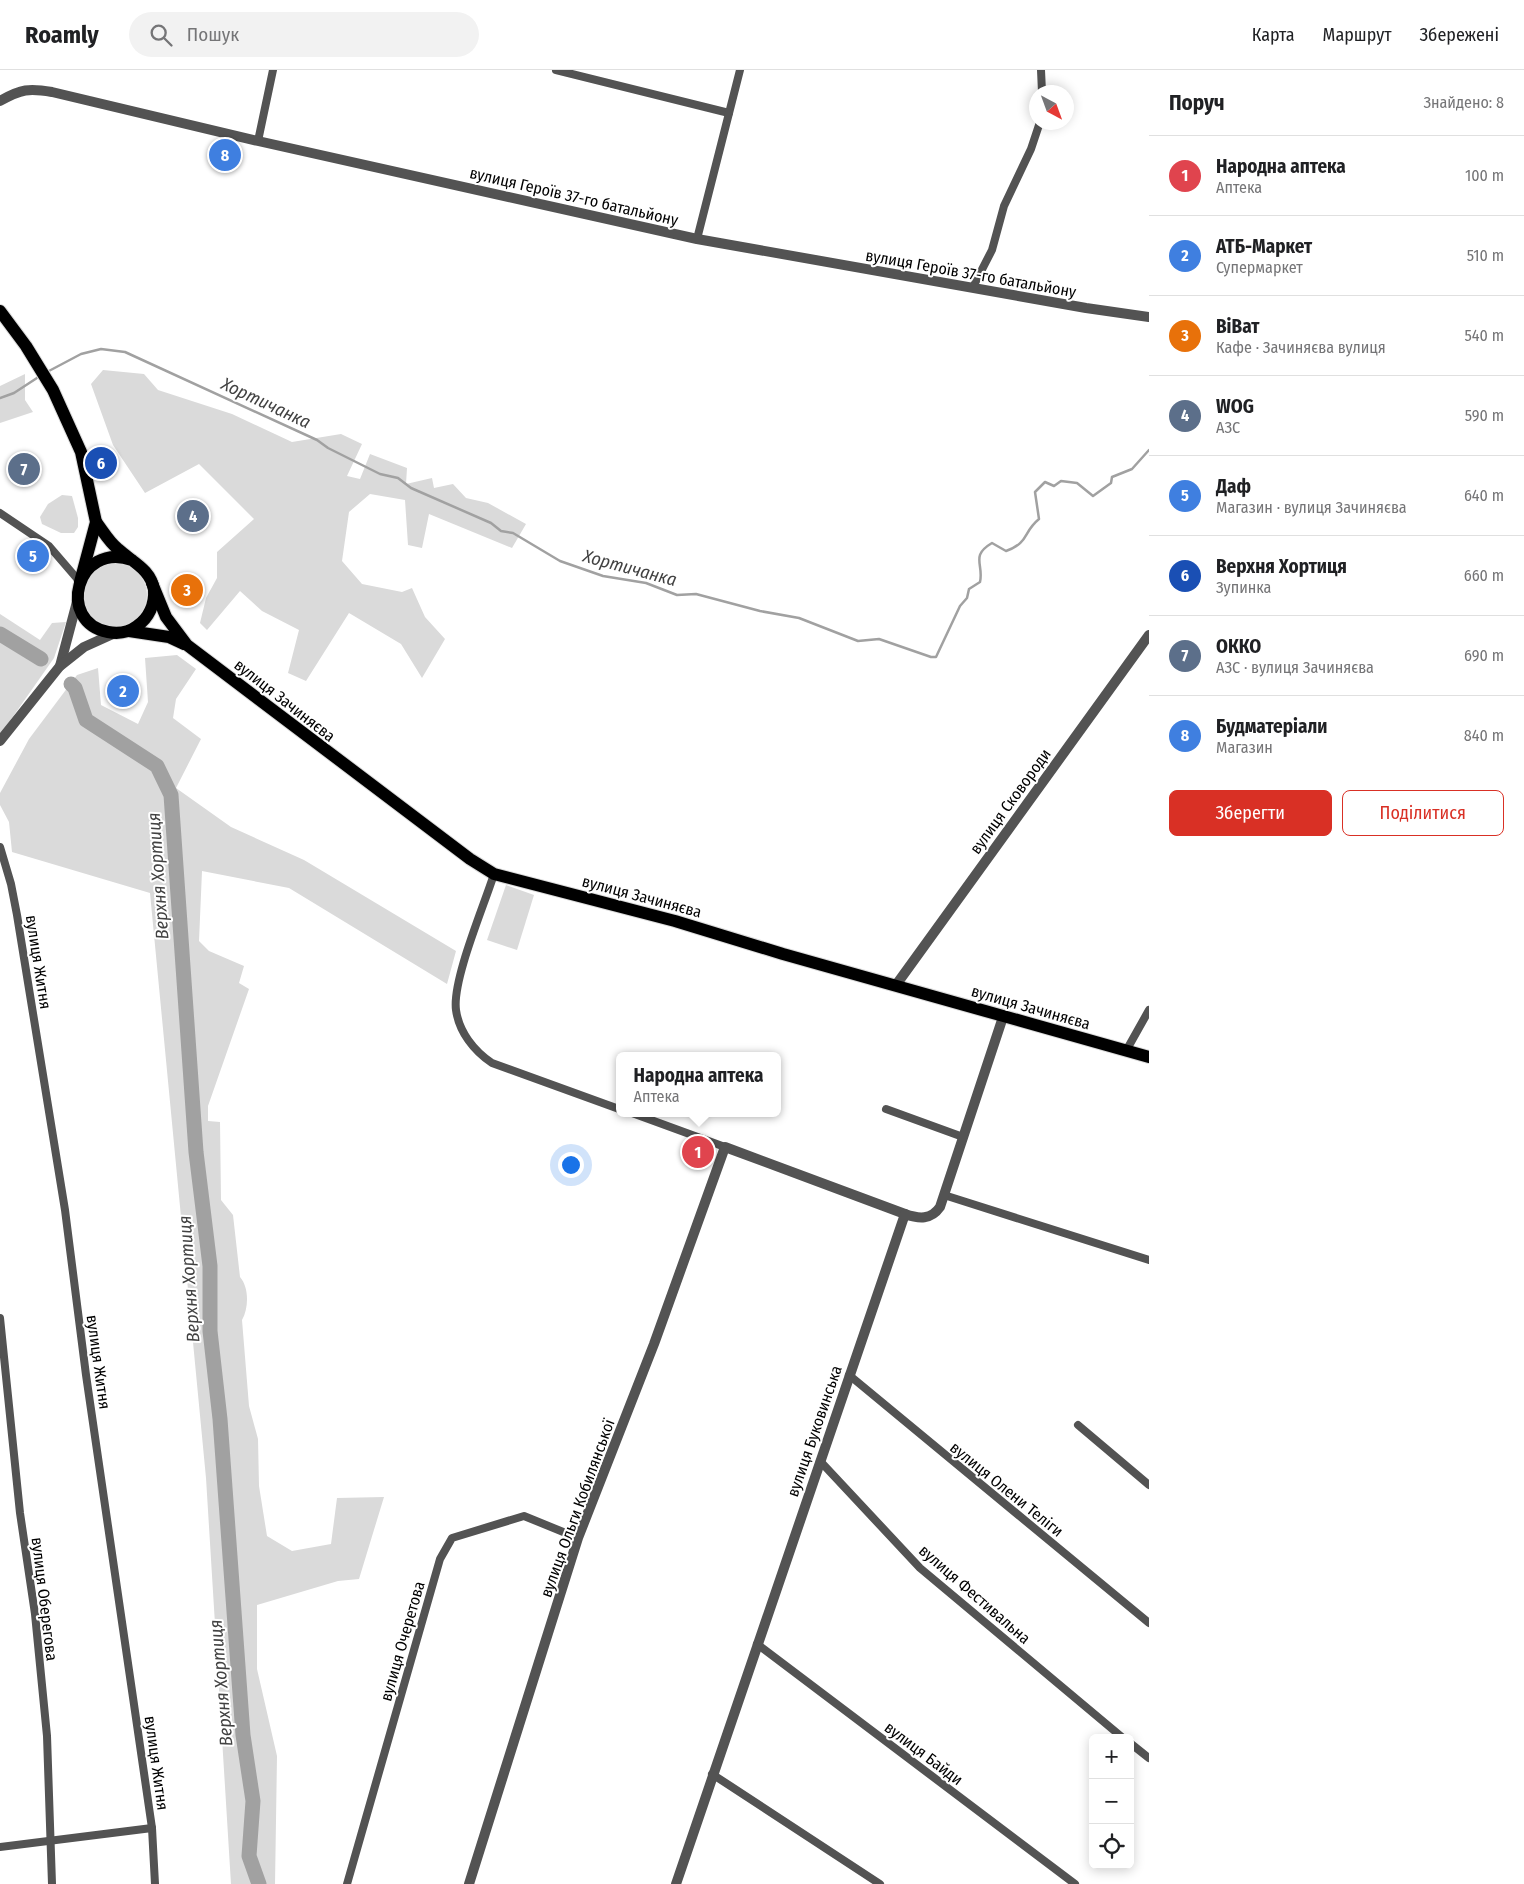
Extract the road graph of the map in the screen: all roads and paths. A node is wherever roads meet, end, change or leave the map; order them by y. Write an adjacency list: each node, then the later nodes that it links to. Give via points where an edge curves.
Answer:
1 (273, 70): 9 (street)
2 (556, 70): 7 (street)
3 (740, 70): 7 (street)
4 (1041, 70): 5 (street)
5 (1042, 85)
6 (0, 100): 9 (street, вулиця Героїв 37-го батальйону, via 29,88)
7 (729, 113): 10 (street)
8 (1037, 130): 11 (street, via 1004,206 992,250)
9 (258, 141): 10 (street, вулиця Героїв 37-го батальйону)
10 (697, 239): 11 (street, вулиця Героїв 37-го батальйону)
11 (973, 287): 13 (street, вулиця Героїв 37-го батальйону)
12 (0, 311): 15 (main road, via 53,390 81,452)
13 (1149, 316)
14 (0, 513): 17 (street, via 49,546)
15 (96, 522): 16 (main road, via 116,548); 17 (main road)
16 (132, 560): 17 (main road, via 116,557 101,560 88,569); 18 (main road, via 145,570)
17 (80, 582): 19 (main road)
18 (152, 583): 20 (main road, via 152,608 143,622); 23 (main road, via 166,617)
19 (78, 598): 21 (main road, via 82,613 92,626); 24 (street)
20 (129, 631): 21 (main road); 23 (main road, via 169,637)
21 (115, 633): 24 (street, via 84,647)
22 (1149, 635): 28 (street, вулиця Сковороди)
23 (187, 644): 27 (main road, вулиця Зачиняєва, via 431,830)
24 (60, 666): 25 (street)
25 (0, 741)
26 (0, 847): 53 (street, вулиця Житня, via 16,908 65,1210)
27 (494, 874): 28 (main road, вулиця Зачиняєва, via 675,921); 33 (street, via 458,981 456,1009 467,1040 492,1063)
28 (896, 985): 30 (main road, вулиця Зачиняєва)
29 (1149, 1010): 31 (street)
30 (1003, 1017): 31 (main road, вулиця Зачиняєва); 36 (street)
31 (1126, 1051): 32 (main road, вулиця Зачиняєва)
32 (1149, 1057)
33 (616, 1108)
34 (886, 1109): 36 (street)
35 (643, 1117): 37 (street)
36 (963, 1137): 38 (street)
37 (725, 1147): 39 (street); 46 (street, вулиця Ольги Кобилянської, via 654,1344)
38 (944, 1195): 39 (street, via 940,1207 933,1214 921,1218); 40 (street)
39 (905, 1214): 42 (street, вулиця Буковинська)
40 (1149, 1260)
41 (0, 1318): 54 (street, вулиця Оберегова, via 46,1727)
42 (849, 1375): 44 (street, вулиця Буковинська); 47 (street, вулиця Олени Теліги)
43 (1078, 1425): 45 (street)
44 (820, 1461): 48 (street, вулиця Буковинська); 49 (street, вулиця Фестивальна, via 920,1568)
45 (1149, 1485)
46 (578, 1538): 58 (street, вулиця Очеретова, via 524,1516 449,1540 440,1559); 59 (street, вулиця Ольги Кобилянської)
47 (1149, 1623)
48 (756, 1644): 52 (street, вулиця Буковинська); 62 (street, вулиця Байди)
49 (1118, 1734)
50 (1134, 1746): 51 (street)
51 (1149, 1758)
52 (712, 1774): 60 (street, вулиця Буковинська); 61 (street)
53 (152, 1828): 54 (street); 57 (street, вулиця Житня)
54 (50, 1841): 55 (street); 56 (street, вулиця Оберегова)
55 (0, 1847)
56 (52, 1884)
57 (155, 1884)
58 (347, 1884)
59 (469, 1884)
60 (676, 1884)
61 (880, 1884)
62 (1075, 1884)

